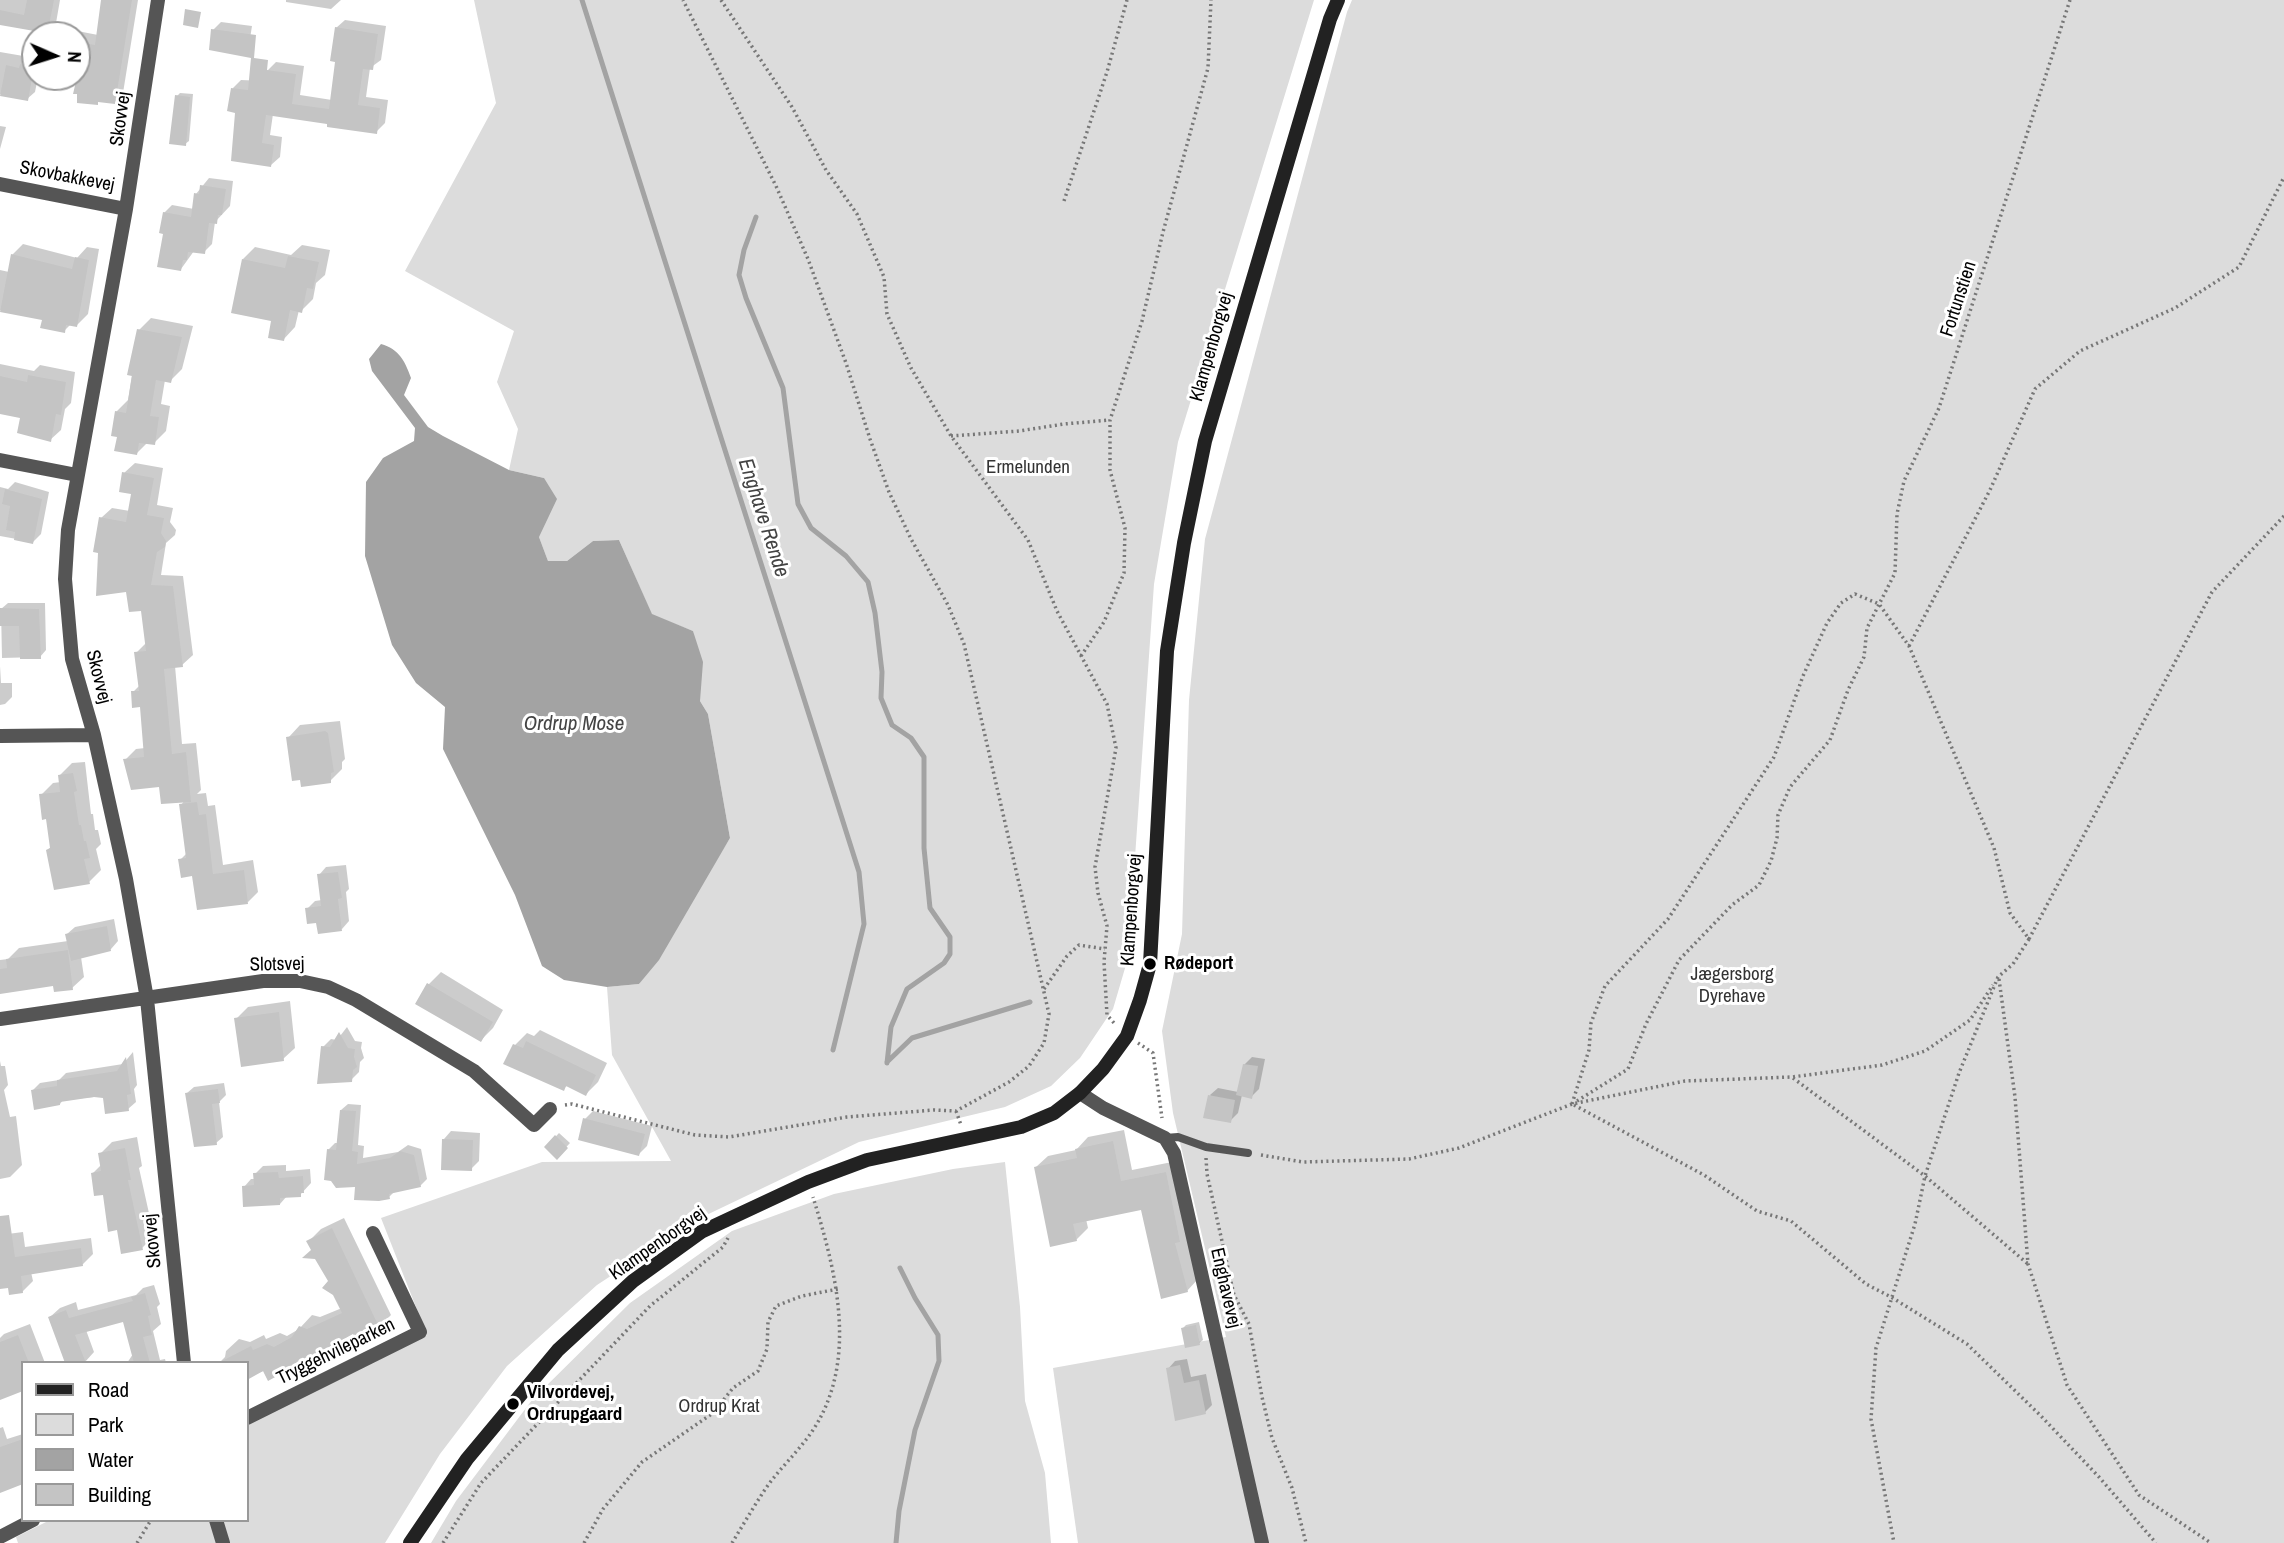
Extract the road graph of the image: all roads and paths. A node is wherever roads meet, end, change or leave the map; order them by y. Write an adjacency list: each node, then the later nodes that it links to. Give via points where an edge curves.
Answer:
1 (158, 0): 11 (street, Skovvej)
2 (683, 0): 25 (path, via 808,259 889,492 964,644)
3 (721, 0): 13 (path, via 857,214 884,277 887,314 911,368)
4 (1127, 0): 10 (path)
5 (1211, 0): 12 (path, via 1208,68 1142,321)
6 (1338, 0): 28 (street, Klampenborgvej, via 1199,466 1167,651 1150,964)
7 (2070, 0): 17 (path, Fortunstien, via 1939,408 1904,481 1897,514 1895,573)
8 (2284, 177): 18 (path, via 2239,267 2175,309 2080,351 2035,389 1990,490)
9 (0, 184): 11 (street, Skovbakkevej)
10 (1064, 201)
11 (126, 209): 15 (street, Skovvej)
12 (1110, 420): 13 (path); 19 (path, via 1110,470 1125,528 1124,573 1104,622)
13 (951, 436): 19 (path, via 1028,540)
14 (0, 460): 15 (street)
15 (77, 475): 20 (street, Skovvej, via 65,579 72,659)
16 (2284, 516): 22 (path, via 2212,592)
17 (1879, 604): 18 (path); 31 (path, Fortunstien, via 1867,628 1864,657 1830,740 1790,787 1778,815 1771,861 1759,885 1732,905 1679,960 1628,1069); 31 (path, via 1854,594 1827,623 1774,757 1668,919 1605,986 1591,1023 1589,1050)
18 (1909, 646): 22 (path, via 1994,848 2010,913)
19 (1082, 656): 23 (path, via 1108,704 1116,748 1095,867 1107,926)
20 (94, 735): 21 (street); 26 (street, Skovvej)
21 (0, 736)
22 (2029, 939): 24 (path)
23 (1105, 949): 25 (path, via 1079,945); 28 (path, via 1107,1015)
24 (1998, 977): 29 (path, via 1970,1020 1925,1051 1882,1065); 36 (path, via 1959,1073); 40 (path, via 2015,1097)
25 (1044, 989): 32 (path, via 1049,1014 1044,1043 1029,1066 956,1111 847,1117 729,1137 695,1135 572,1104)
26 (147, 999): 27 (street, Slotsvej); 32 (street, Slotsvej, via 263,981 328,987 474,1071 534,1125); 43 (street, Skovvej)
27 (0, 1019)
28 (1127, 1036): 30 (street, Klampenborgvej); 33 (path, via 1153,1053)
29 (1792, 1077): 31 (path, via 1685,1081); 36 (path)
30 (1080, 1093): 33 (street); 37 (street, Klampenborgvej, via 1054,1113 1021,1127 867,1160)
31 (1572, 1104): 35 (path, via 1459,1148 1409,1159 1303,1162); 42 (path, via 1704,1175 1757,1211 1791,1222 1866,1284)
32 (550, 1109)
33 (1165, 1138): 34 (lane, via 1178,1137); 55 (street, Enghavevej, via 1174,1153)
34 (1206, 1147): 35 (lane); 56 (path, via 1207,1174 1234,1296 1249,1324 1272,1438 1292,1488)
35 (1248, 1153)
36 (1925, 1176): 40 (path); 42 (path)
37 (808, 1182): 38 (street, Klampenborgvej); 41 (path)
38 (739, 1214): 51 (street, Klampenborgvej, via 701,1232 633,1281 558,1349 467,1459); 52 (path, via 723,1247 650,1306 481,1483)
39 (373, 1233): 44 (street, Tryggehvileparken, via 420,1332)
40 (2028, 1264): 59 (path, via 2067,1385 2139,1495)
41 (838, 1289): 53 (path, via 776,1306 758,1371 733,1388 713,1413 642,1462 603,1509); 54 (path, via 839,1341 827,1405)
42 (1891, 1297): 57 (path, via 1876,1348 1871,1419); 58 (path, via 1967,1345 2049,1424)
43 (184, 1361)
44 (248, 1418)
45 (29, 1522): 48 (street)
46 (150, 1522): 49 (path)
47 (217, 1522): 50 (street)
48 (0, 1537)
49 (137, 1543)
50 (223, 1543)
51 (411, 1543)
52 (443, 1543)
53 (584, 1543)
54 (732, 1543)
55 (1262, 1543)
56 (1306, 1543)
57 (1894, 1543)
58 (2156, 1543)
59 (2211, 1543)

